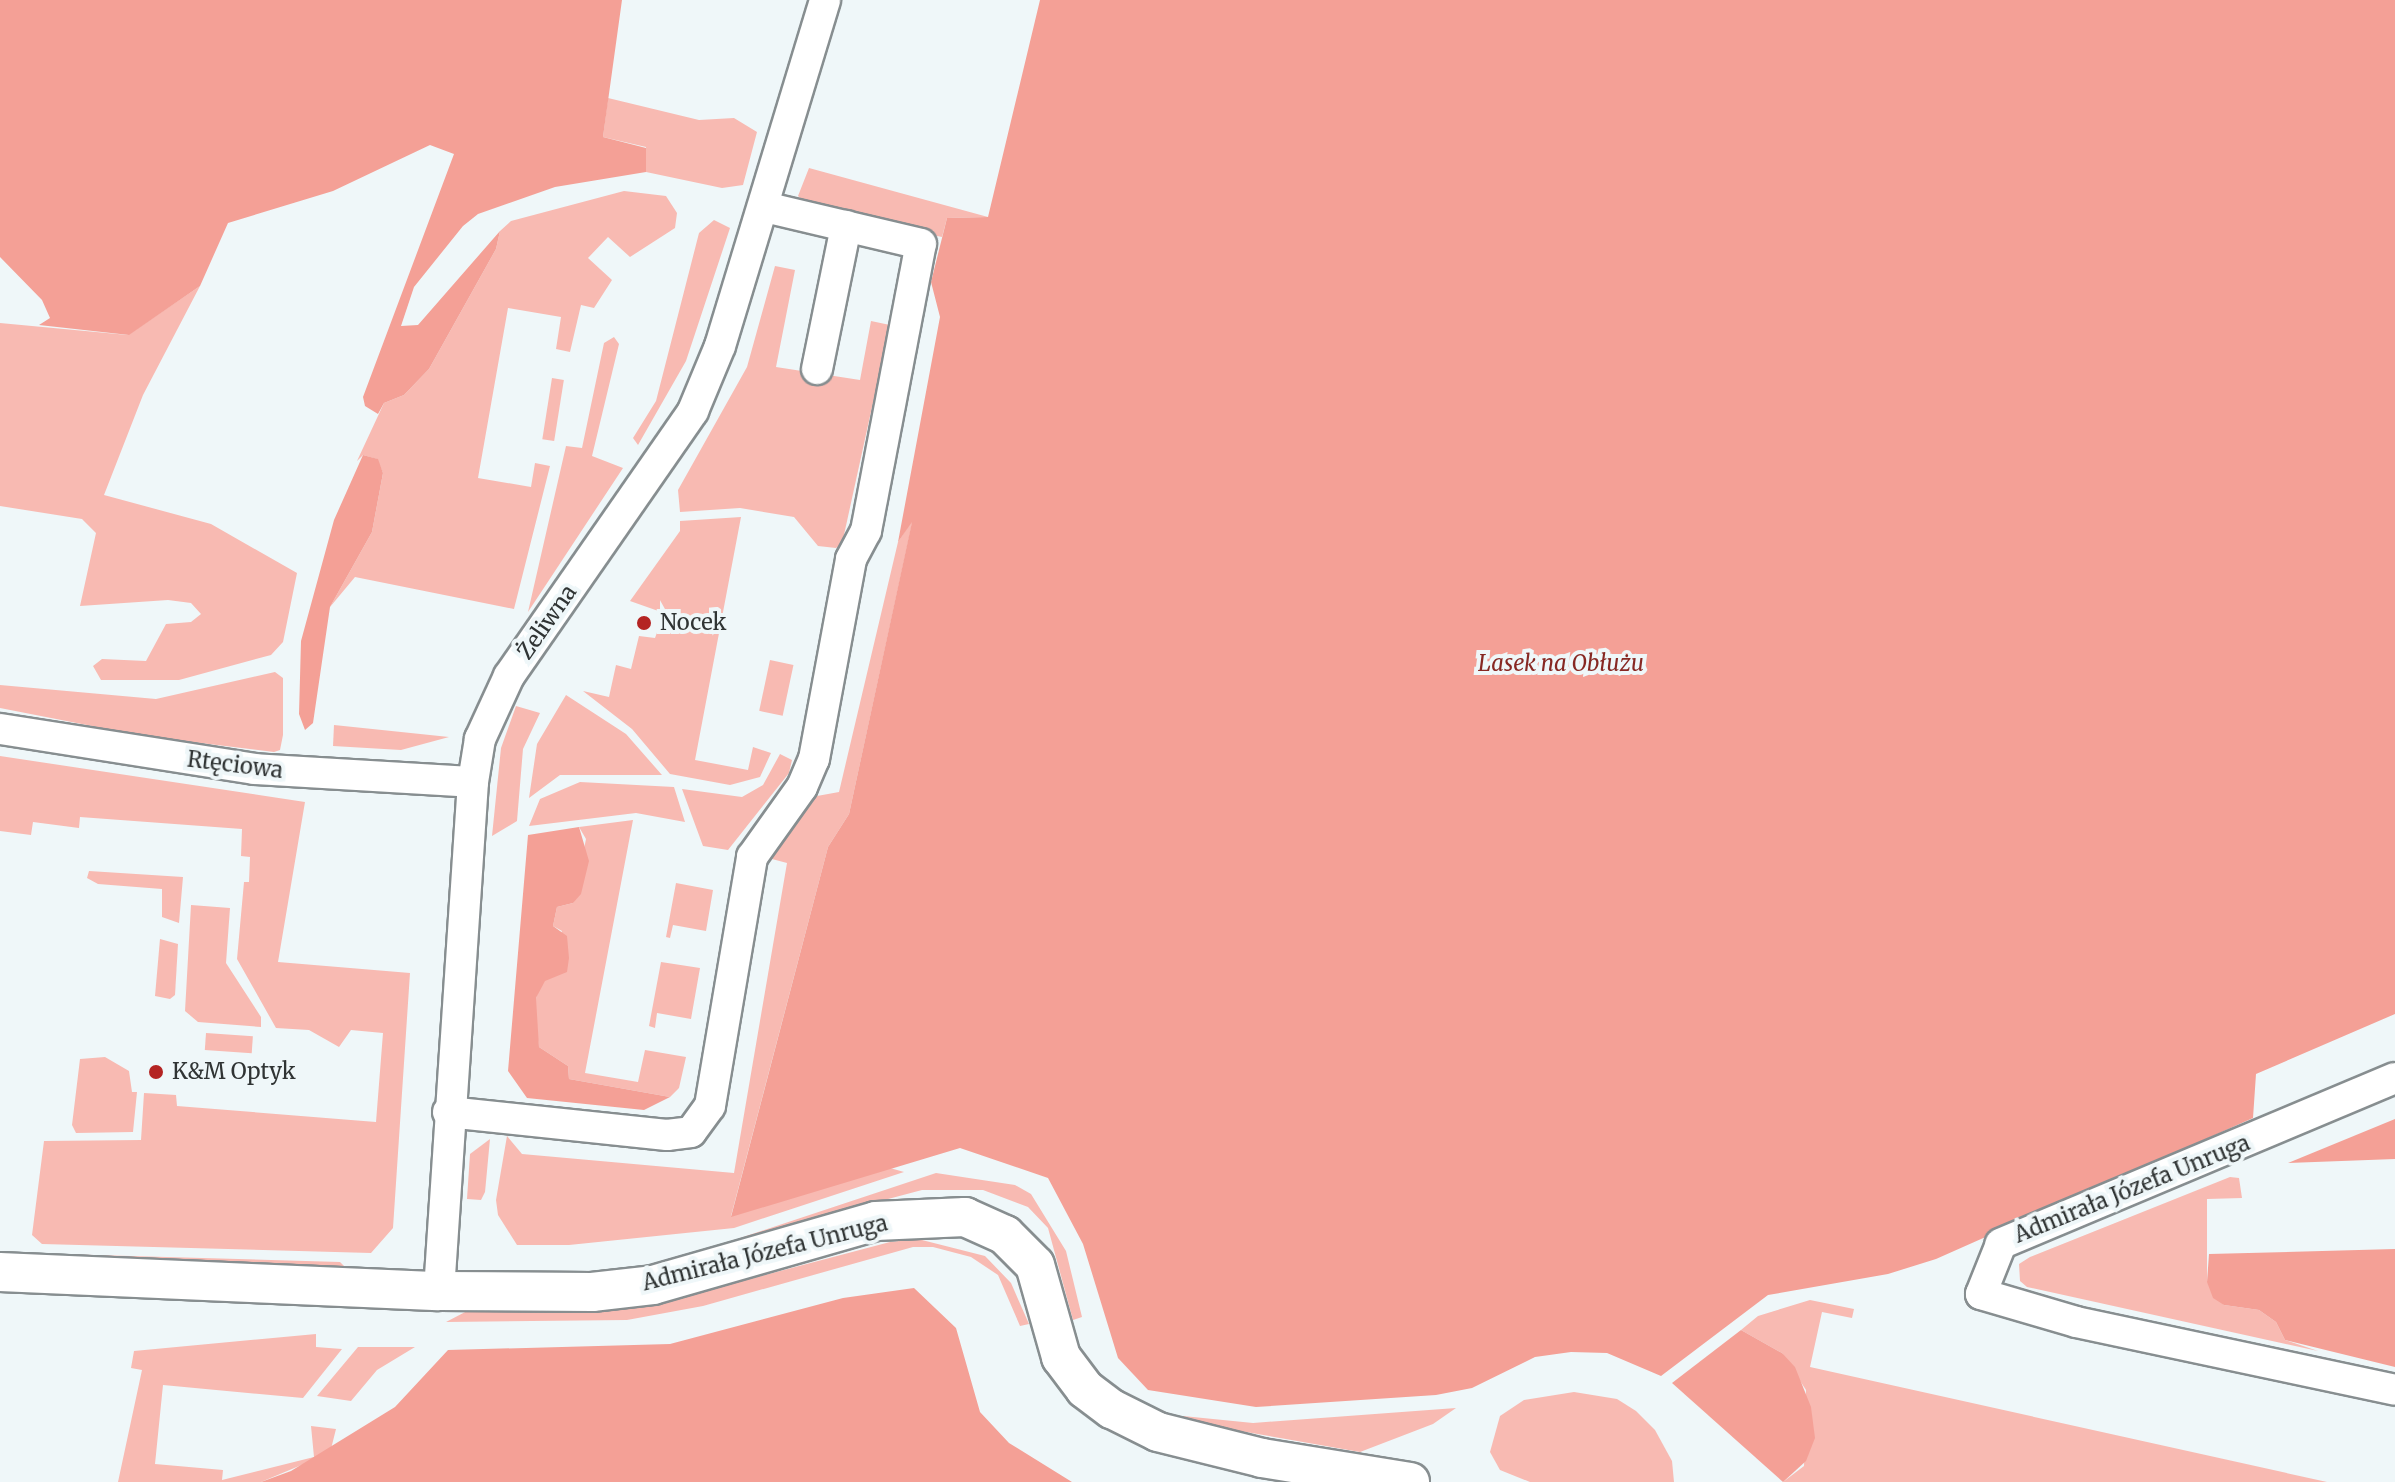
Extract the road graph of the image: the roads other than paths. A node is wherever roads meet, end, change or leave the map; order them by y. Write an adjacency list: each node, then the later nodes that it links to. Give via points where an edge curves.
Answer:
1 (825, 0): 2 (street, Żeliwna)
2 (764, 207): 3 (street); 6 (street, Żeliwna, via 720,346 693,411 509,676 480,739)
3 (846, 226): 4 (street); 8 (street, via 921,244 866,531 851,559 814,759 802,787 752,857 710,1106 691,1132 667,1135)
4 (817, 369)
5 (0, 729): 6 (street, Rtęciowa, via 254,769)
6 (473, 782): 8 (street, Żeliwna)
7 (2395, 1078): 11 (street, Admirała Józefa Unruga, via 2001,1244 1981,1294 2076,1322)
8 (448, 1112): 10 (street, Żeliwna)
9 (0, 1272): 10 (street, Admirała Józefa Unruga)
10 (439, 1291): 12 (street, Admirała Józefa Unruga, via 592,1292 653,1285 876,1221 965,1217 1005,1235 1035,1265 1061,1357 1085,1389 1112,1409 1158,1432 1262,1458)
11 (2395, 1390)
12 (1410, 1482)

